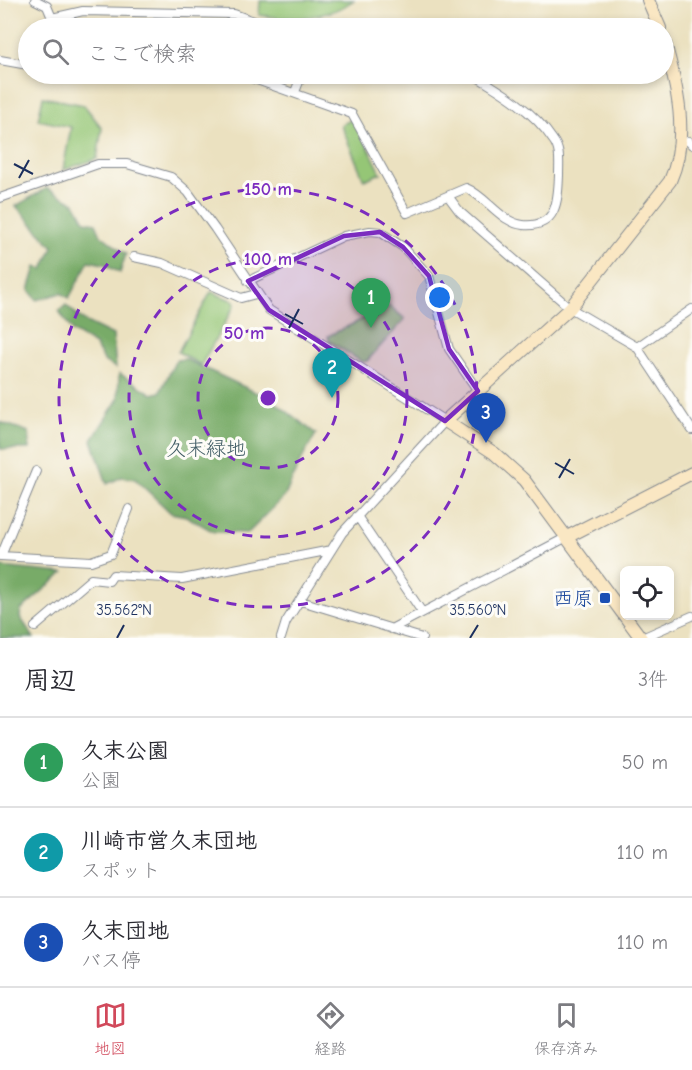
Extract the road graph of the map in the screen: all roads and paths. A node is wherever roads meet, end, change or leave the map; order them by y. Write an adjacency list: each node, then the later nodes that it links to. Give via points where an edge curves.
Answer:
1 (35, 0): 3 (street, via 47,6)
2 (648, 0): 5 (street)
3 (52, 18): 4 (street, via 83,11 234,14)
4 (245, 18)
5 (656, 18)
6 (0, 60): 7 (street)
7 (18, 63)
8 (271, 84): 12 (street)
9 (298, 84): 12 (street)
10 (489, 84): 14 (street, via 510,96 556,143 558,206 549,218 521,225 466,188)
11 (674, 84): 13 (street)
12 (295, 92): 14 (street, via 352,114 405,212)
13 (688, 141): 19 (street, via 662,193)
14 (448, 196): 19 (street, via 460,212)
15 (0, 198): 17 (street, via 98,164 127,164 156,171 171,177 188,192)
16 (134, 257): 18 (street, via 162,263 242,298)
17 (248, 282): 18 (street); 22 (street, via 344,236 380,232 403,247 429,276 449,349)
18 (256, 294): 23 (street, via 269,310)
19 (570, 308): 21 (street); 22 (street)
20 (692, 309): 21 (street)
21 (637, 347): 24 (street)
22 (478, 391): 23 (street)
23 (445, 421): 28 (street); 29 (street, via 510,467)
24 (692, 430)
25 (36, 471): 31 (street)
26 (692, 473): 29 (street)
27 (129, 509): 31 (street, via 111,554 91,561)
28 (357, 516): 30 (street); 33 (street)
29 (567, 537): 33 (street); 39 (street)
30 (331, 550): 32 (street); 35 (street, via 182,579 91,579)
31 (0, 556)
32 (301, 601): 36 (street); 37 (street, via 286,622)
33 (422, 612): 36 (street)
34 (692, 616): 39 (street)
35 (35, 627)
36 (392, 629): 38 (street)
37 (281, 638)
38 (422, 638)
39 (641, 638)

